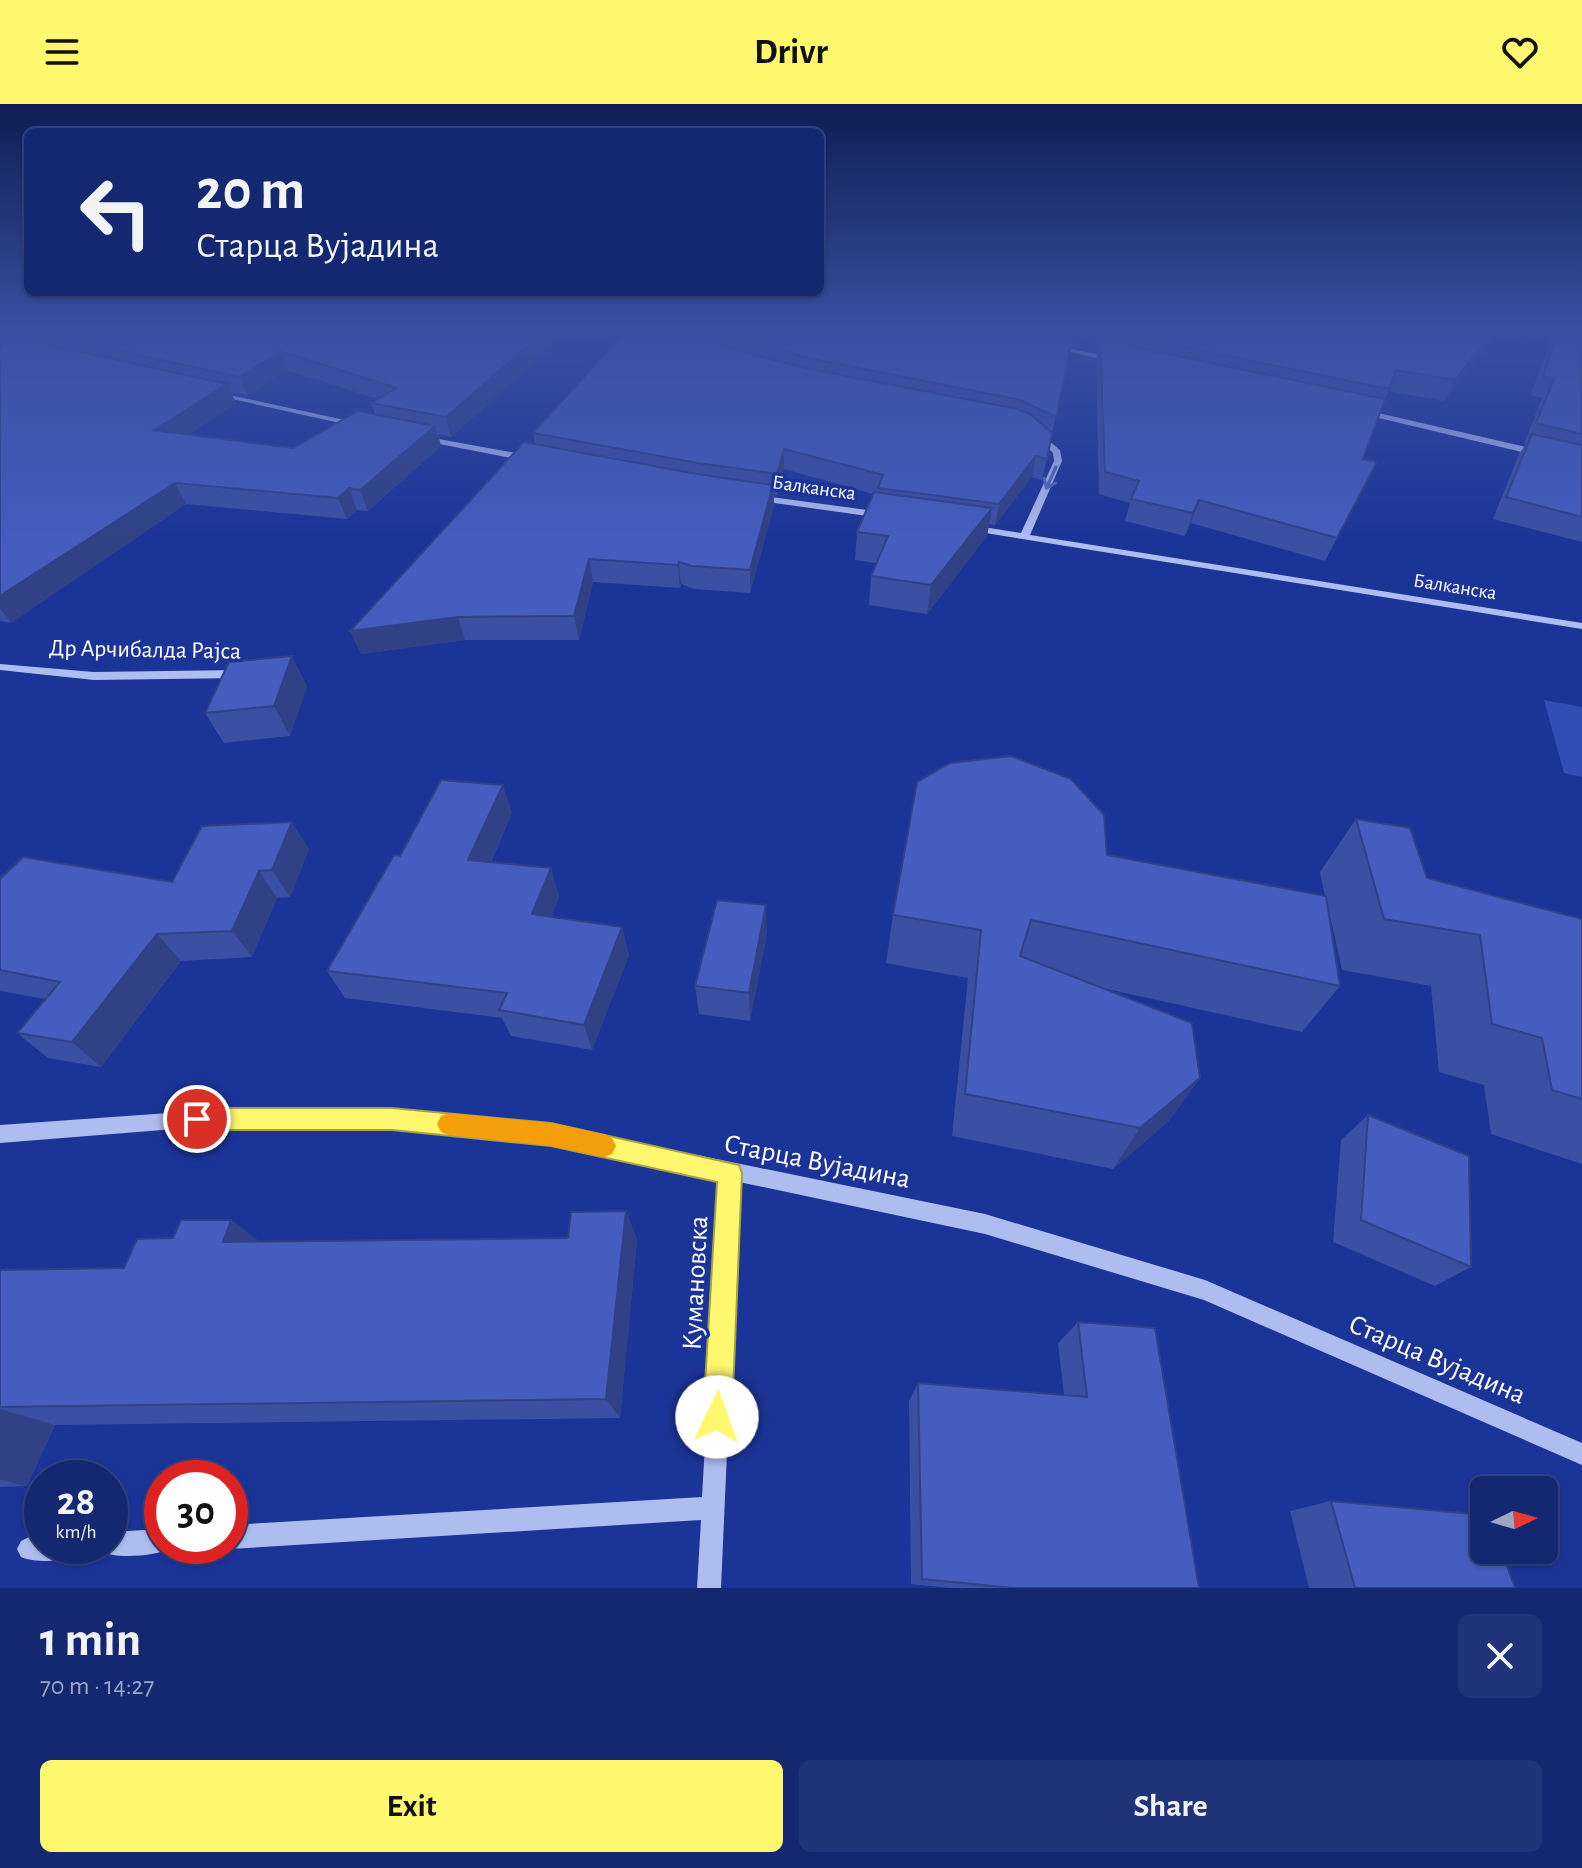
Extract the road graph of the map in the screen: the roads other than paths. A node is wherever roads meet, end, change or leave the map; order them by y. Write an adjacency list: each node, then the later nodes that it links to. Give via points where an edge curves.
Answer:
1 (247, 400): 3 (street)
2 (1352, 410): 6 (street)
3 (368, 427)
4 (1023, 427): 11 (street, one-way to 11, via 1049,442 1058,461)
5 (412, 436): 7 (street)
6 (1551, 456)
7 (531, 459)
8 (745, 496): 9 (street, Балканска)
9 (901, 518)
10 (963, 527): 11 (street, Балканска)
11 (1025, 535): 12 (street, Балканска)
12 (1582, 626)
13 (0, 667): 14 (street, Др Арчибалда Рајса, via 94,676)
14 (261, 674)
15 (0, 1134): 16 (street, Старца Вујадина, via 225,1117 392,1119 551,1134)
16 (730, 1173): 17 (street, Старца Вујадина, via 985,1224 1205,1290); 18 (street, Кумановска)
17 (1582, 1454)
18 (713, 1508): 19 (street); 20 (street, Кумановска)
19 (248, 1536)
20 (709, 1588)

